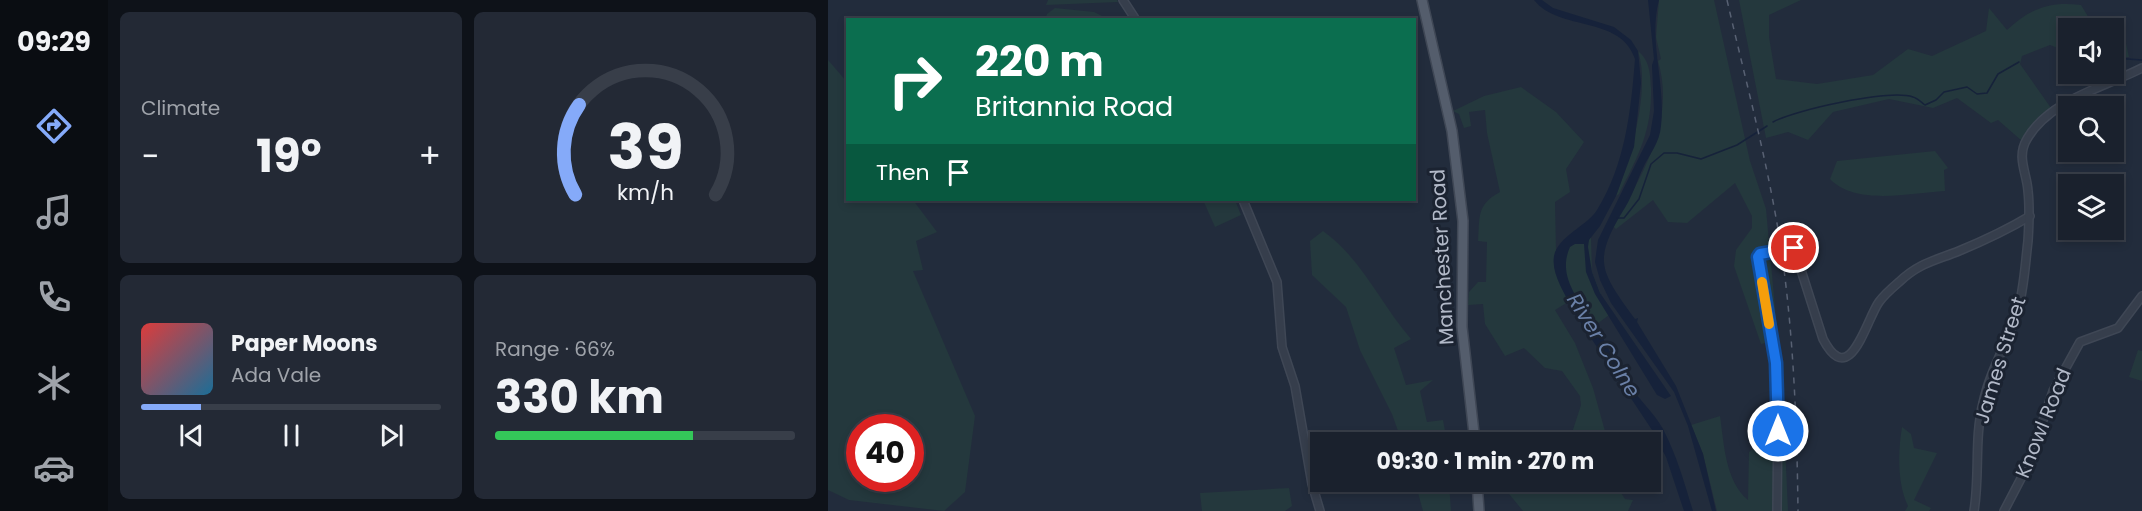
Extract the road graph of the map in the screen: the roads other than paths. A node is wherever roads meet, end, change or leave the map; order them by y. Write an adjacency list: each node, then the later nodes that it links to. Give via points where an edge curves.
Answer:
1 (1123, 0): 3 (street)
2 (1422, 0): 8 (main road, Manchester Road, via 1452,131 1463,239 1462,327)
3 (1135, 18)
4 (2142, 68): 6 (street, James Street, via 2068,102 2032,131 2022,149)
5 (1243, 201): 10 (street, via 1277,282 1282,347 1295,386)
6 (2030, 216): 12 (street, bridge, via 1916,267 1878,303 1853,352 1845,357 1828,350 1793,248 1760,254 1776,363); 13 (street, James Street, via 2018,307 1997,356 1980,413)
7 (2142, 296): 14 (street, Knowl Road, via 2118,328 2080,342 2062,371 2027,466)
8 (1474, 432)
9 (1478, 492): 11 (main road)
10 (1320, 510)
11 (1479, 511)
12 (1777, 511)
13 (1974, 511)
14 (2004, 511)

